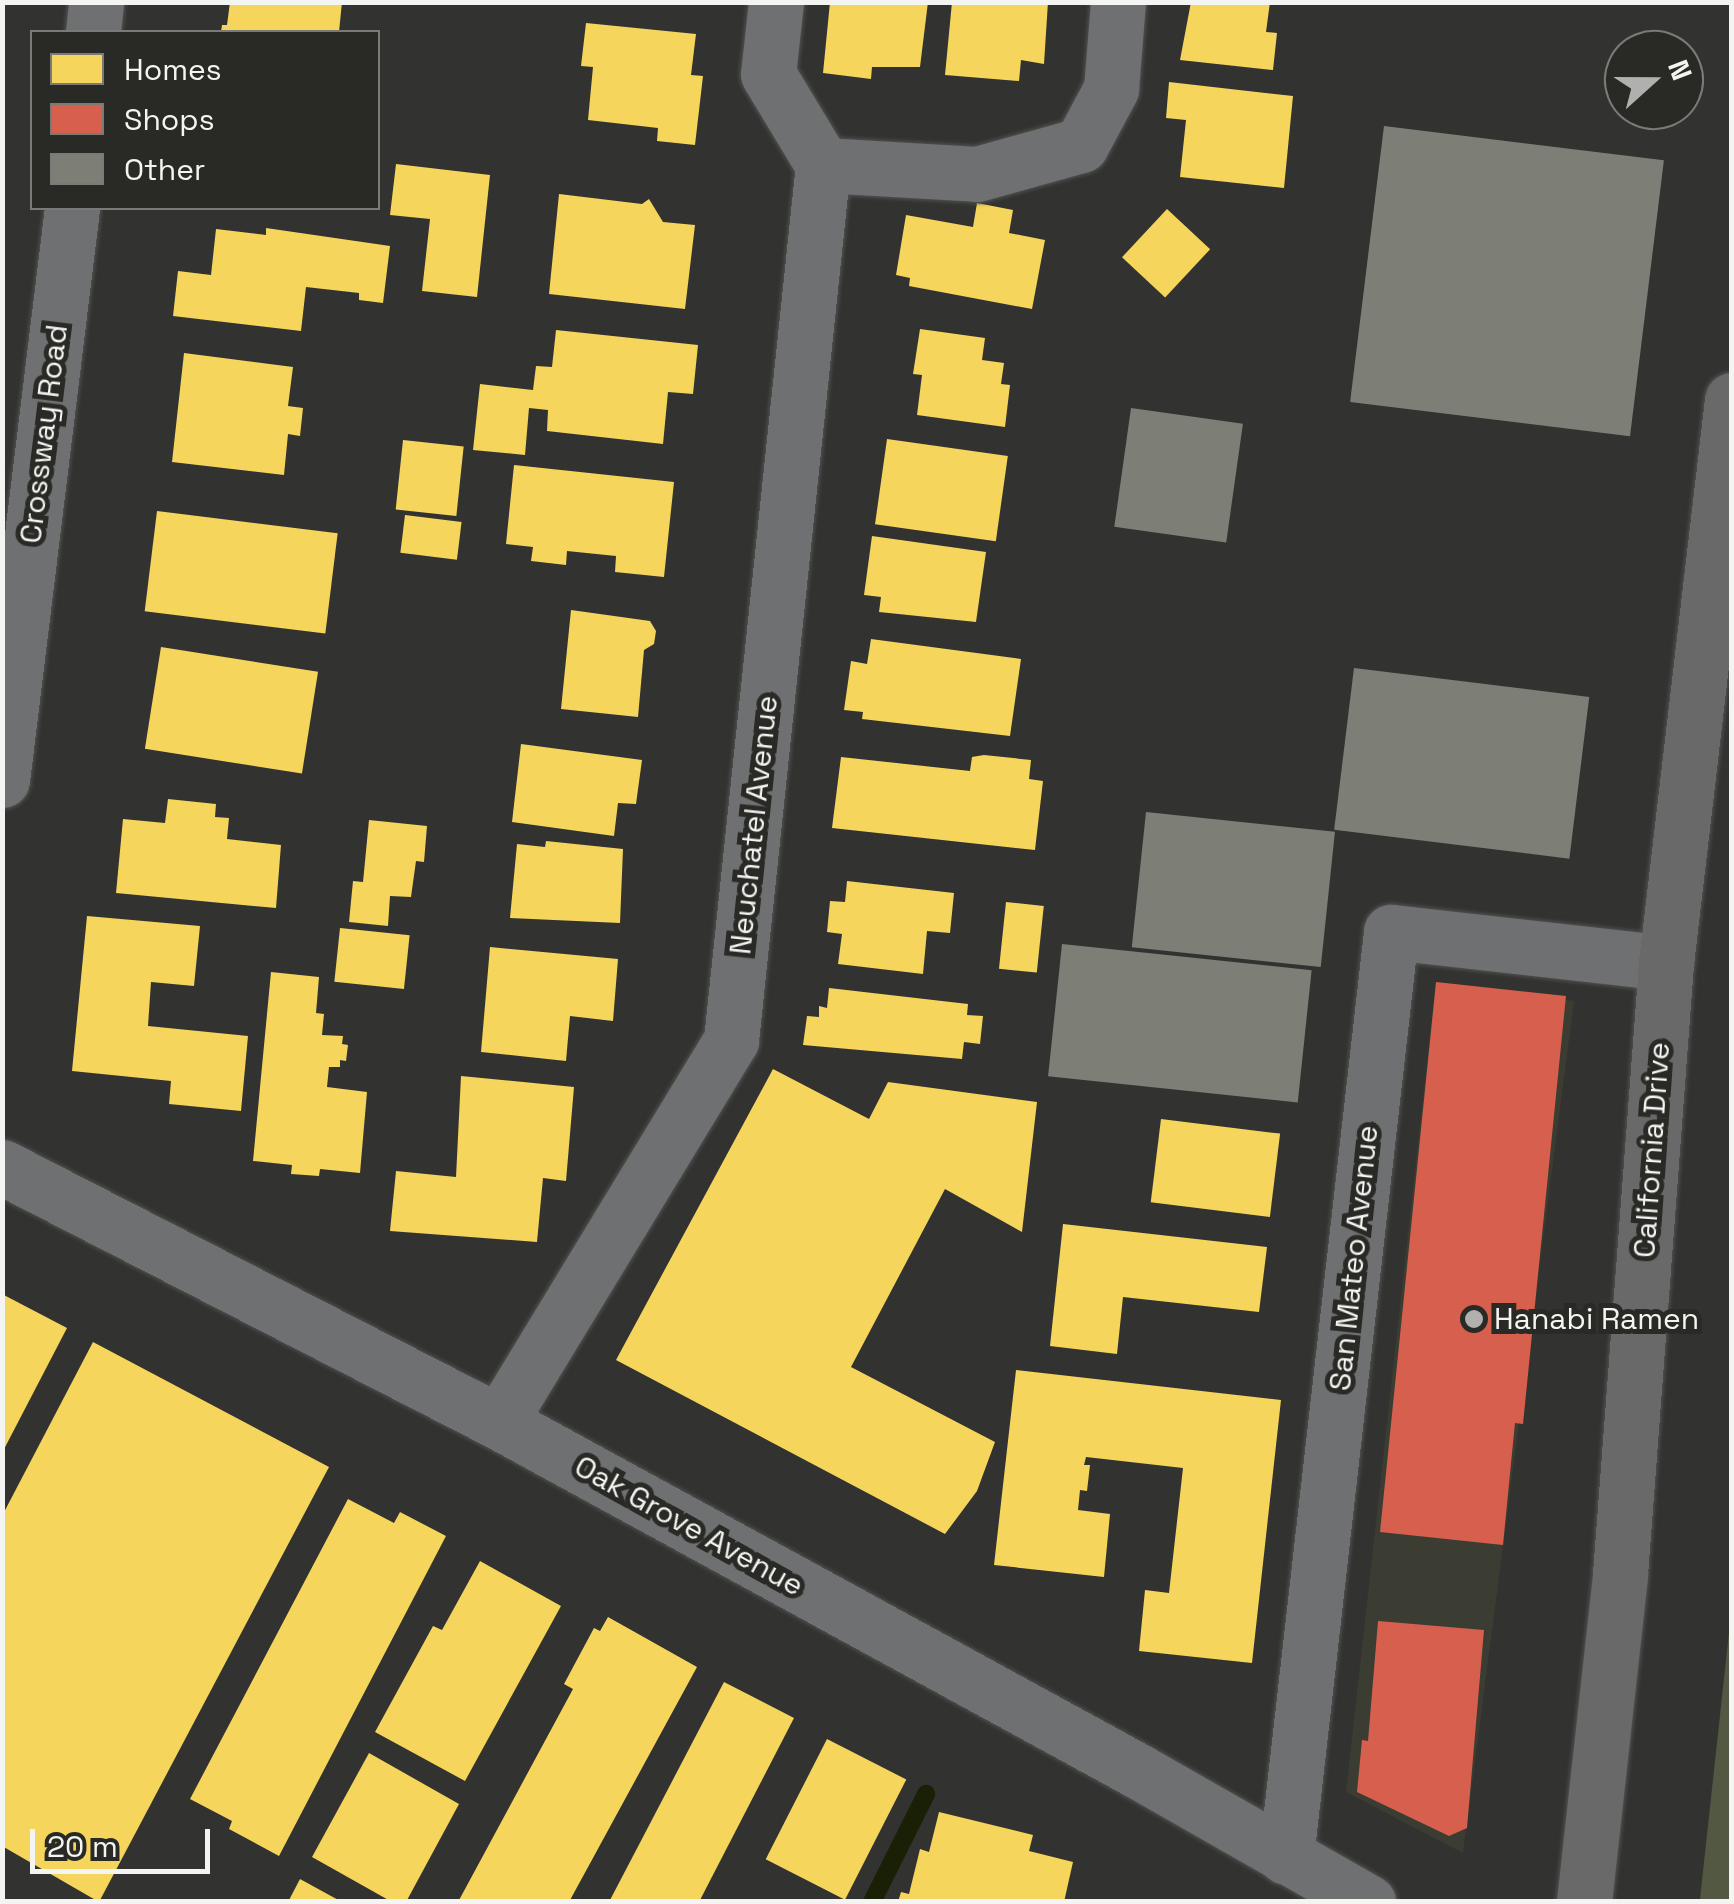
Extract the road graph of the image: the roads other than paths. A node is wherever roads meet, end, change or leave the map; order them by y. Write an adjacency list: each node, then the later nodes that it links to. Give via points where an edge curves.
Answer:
1 (96, 2): 4 (street)
2 (776, 2): 5 (street, via 768,74)
3 (1118, 2): 5 (street, via 1111,89 1080,146 976,174)
4 (92, 30)
5 (824, 165): 11 (street, Neuchatel Avenue, via 731,1040)
6 (72, 210): 8 (street, Crossway Road)
7 (1732, 400): 9 (main road, California Drive)
8 (2, 780)
9 (1666, 963): 12 (street, San Mateo Avenue, via 1391,932); 14 (main road, California Drive, via 1620,1574)
10 (2, 1167): 11 (street, Oak Grove Avenue)
11 (499, 1422): 12 (street, Oak Grove Avenue)
12 (1286, 1857): 13 (street, Oak Grove Avenue)
13 (1368, 1902)
14 (1584, 1902)

